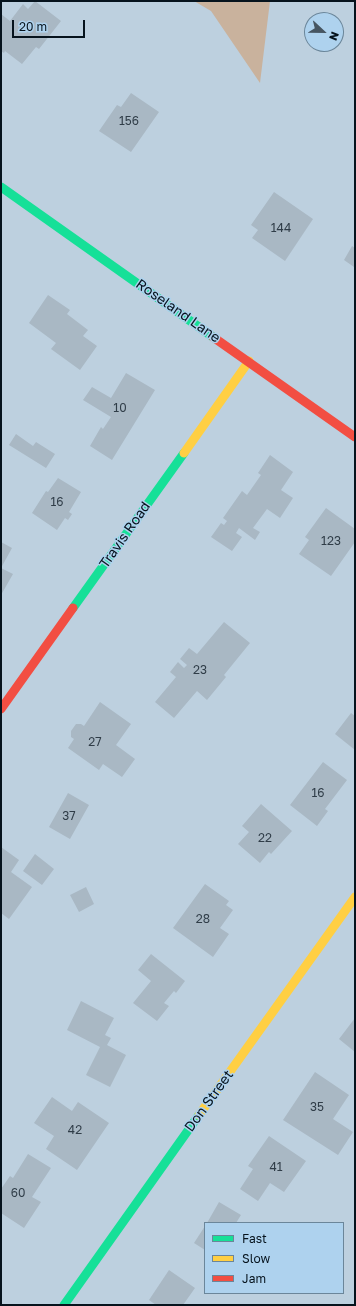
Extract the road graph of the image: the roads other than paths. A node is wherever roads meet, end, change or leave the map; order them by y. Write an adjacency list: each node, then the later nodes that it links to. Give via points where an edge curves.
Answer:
1 (1, 187): 2 (street, Roseland Lane)
2 (249, 361): 3 (street, Roseland Lane); 4 (street, Travis Road)
3 (355, 437)
4 (1, 709)
5 (355, 898): 6 (street, Don Street)
6 (64, 1305)

